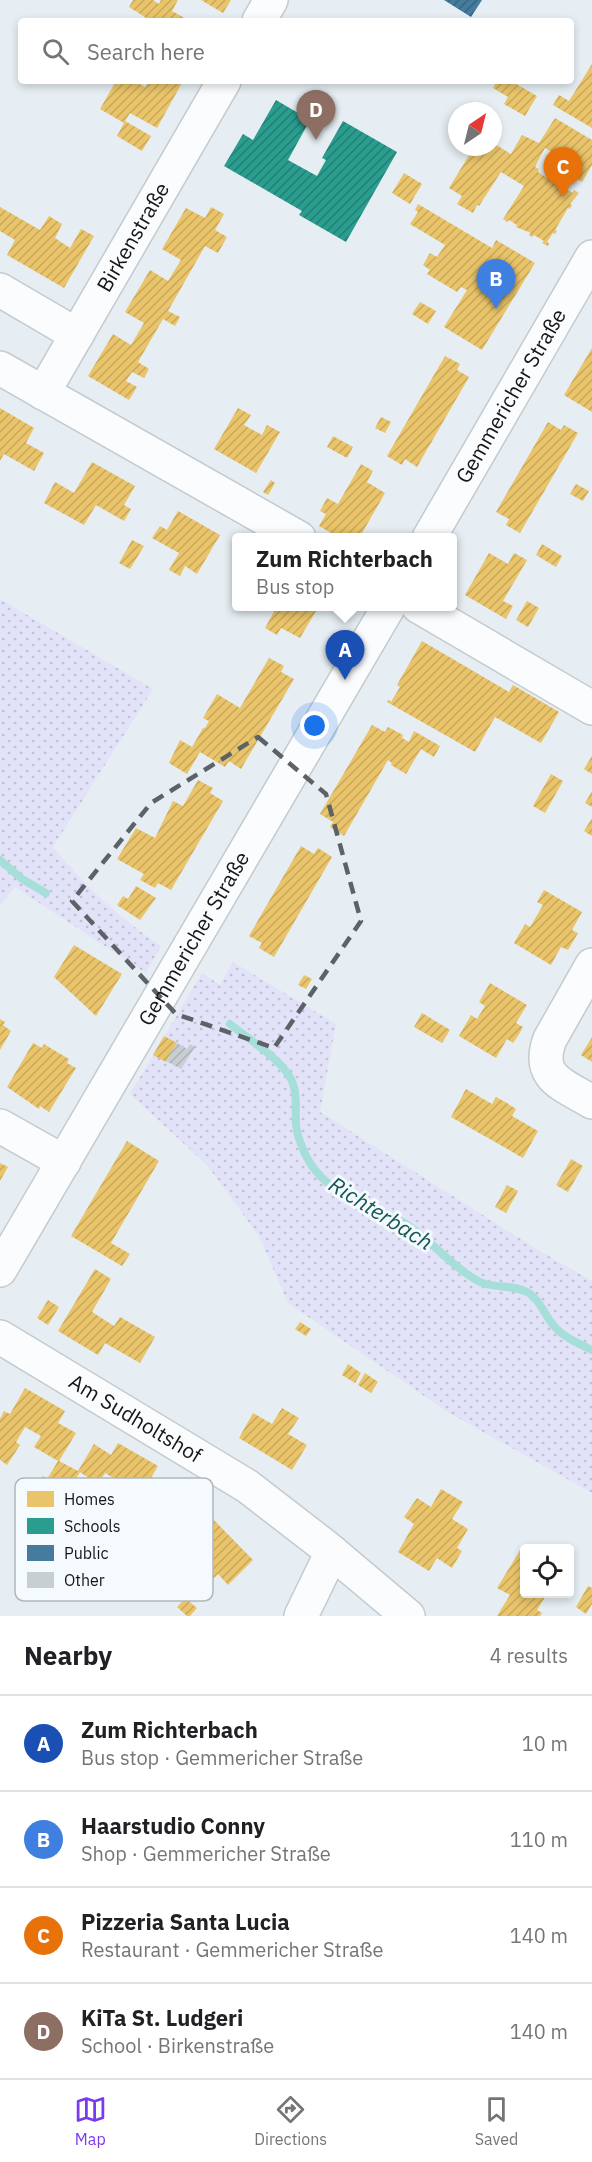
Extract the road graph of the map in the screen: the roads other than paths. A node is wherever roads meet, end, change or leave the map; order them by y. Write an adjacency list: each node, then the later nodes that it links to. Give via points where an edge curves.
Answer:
1 (271, 0): 2 (street)
2 (261, 18)
3 (222, 84): 6 (street, Birkenstraße)
4 (592, 257): 10 (street, Gemmericher Straße)
5 (0, 290): 6 (street)
6 (77, 335): 8 (street, Birkenstraße)
7 (0, 368): 8 (street)
8 (43, 393): 9 (street)
9 (292, 533)
10 (431, 533)
11 (386, 611): 17 (street, Gemmericher Straße)
12 (427, 611): 13 (street)
13 (592, 708)
14 (592, 965): 15 (street, via 545,1051 551,1075)
15 (592, 1102)
16 (0, 1126): 17 (street)
17 (64, 1162): 18 (street, Gemmericher Straße)
18 (0, 1270)
19 (0, 1337): 20 (street, Am Sudholtshof, via 248,1486)
20 (332, 1552): 21 (street); 22 (street, Am Sudholtshof)
21 (301, 1616)
22 (408, 1616)

